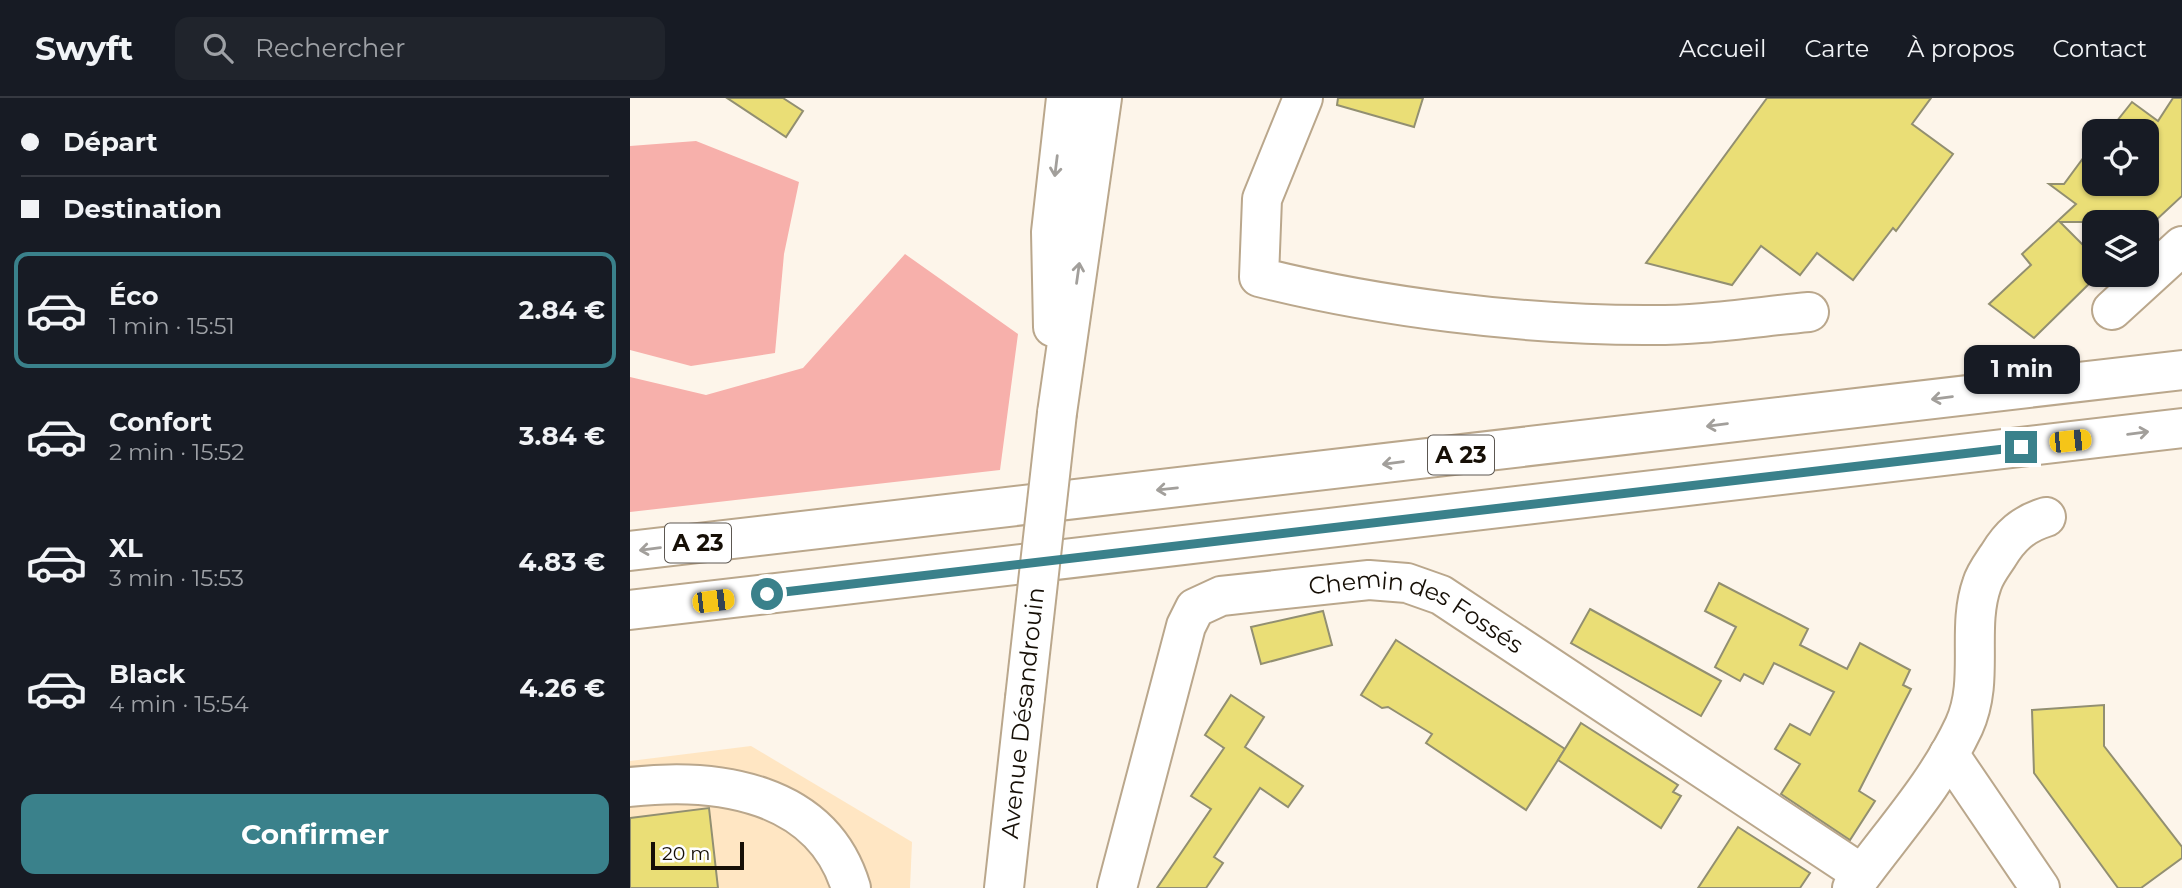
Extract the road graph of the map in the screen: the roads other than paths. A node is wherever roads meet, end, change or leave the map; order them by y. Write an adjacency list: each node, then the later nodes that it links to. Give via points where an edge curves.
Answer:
1 (1066, 98): 8 (main road, Avenue Désandrouin, one-way to 8, via 1051,232)
2 (1102, 98): 8 (main road, Avenue Désandrouin, one-way to 2)
3 (1303, 98): 6 (main road, via 1262,199 1259,277 1313,291 1561,321 1675,325)
4 (2182, 246): 5 (main road)
5 (2112, 310)
6 (1809, 312)
7 (2182, 370): 11 (main road, A 23, one-way to 11)
8 (1057, 413): 17 (main road, Avenue Désandrouin, bridge)
9 (2182, 428): 12 (main road, A 23, one-way to 9)
10 (2046, 517): 13 (main road, via 2006,541 1985,576 1979,598 1974,694 1968,718)
11 (630, 551)
12 (630, 610)
13 (1949, 754): 15 (main road); 19 (main road)
14 (630, 787): 16 (main road, via 706,783 752,793 820,833 838,854)
15 (1857, 881): 18 (main road, Chemin des Fossés, via 1441,595 1407,583 1369,580 1221,596 1195,608 1186,626)
16 (852, 888)
17 (1004, 888)
18 (1117, 888)
19 (2040, 888)

